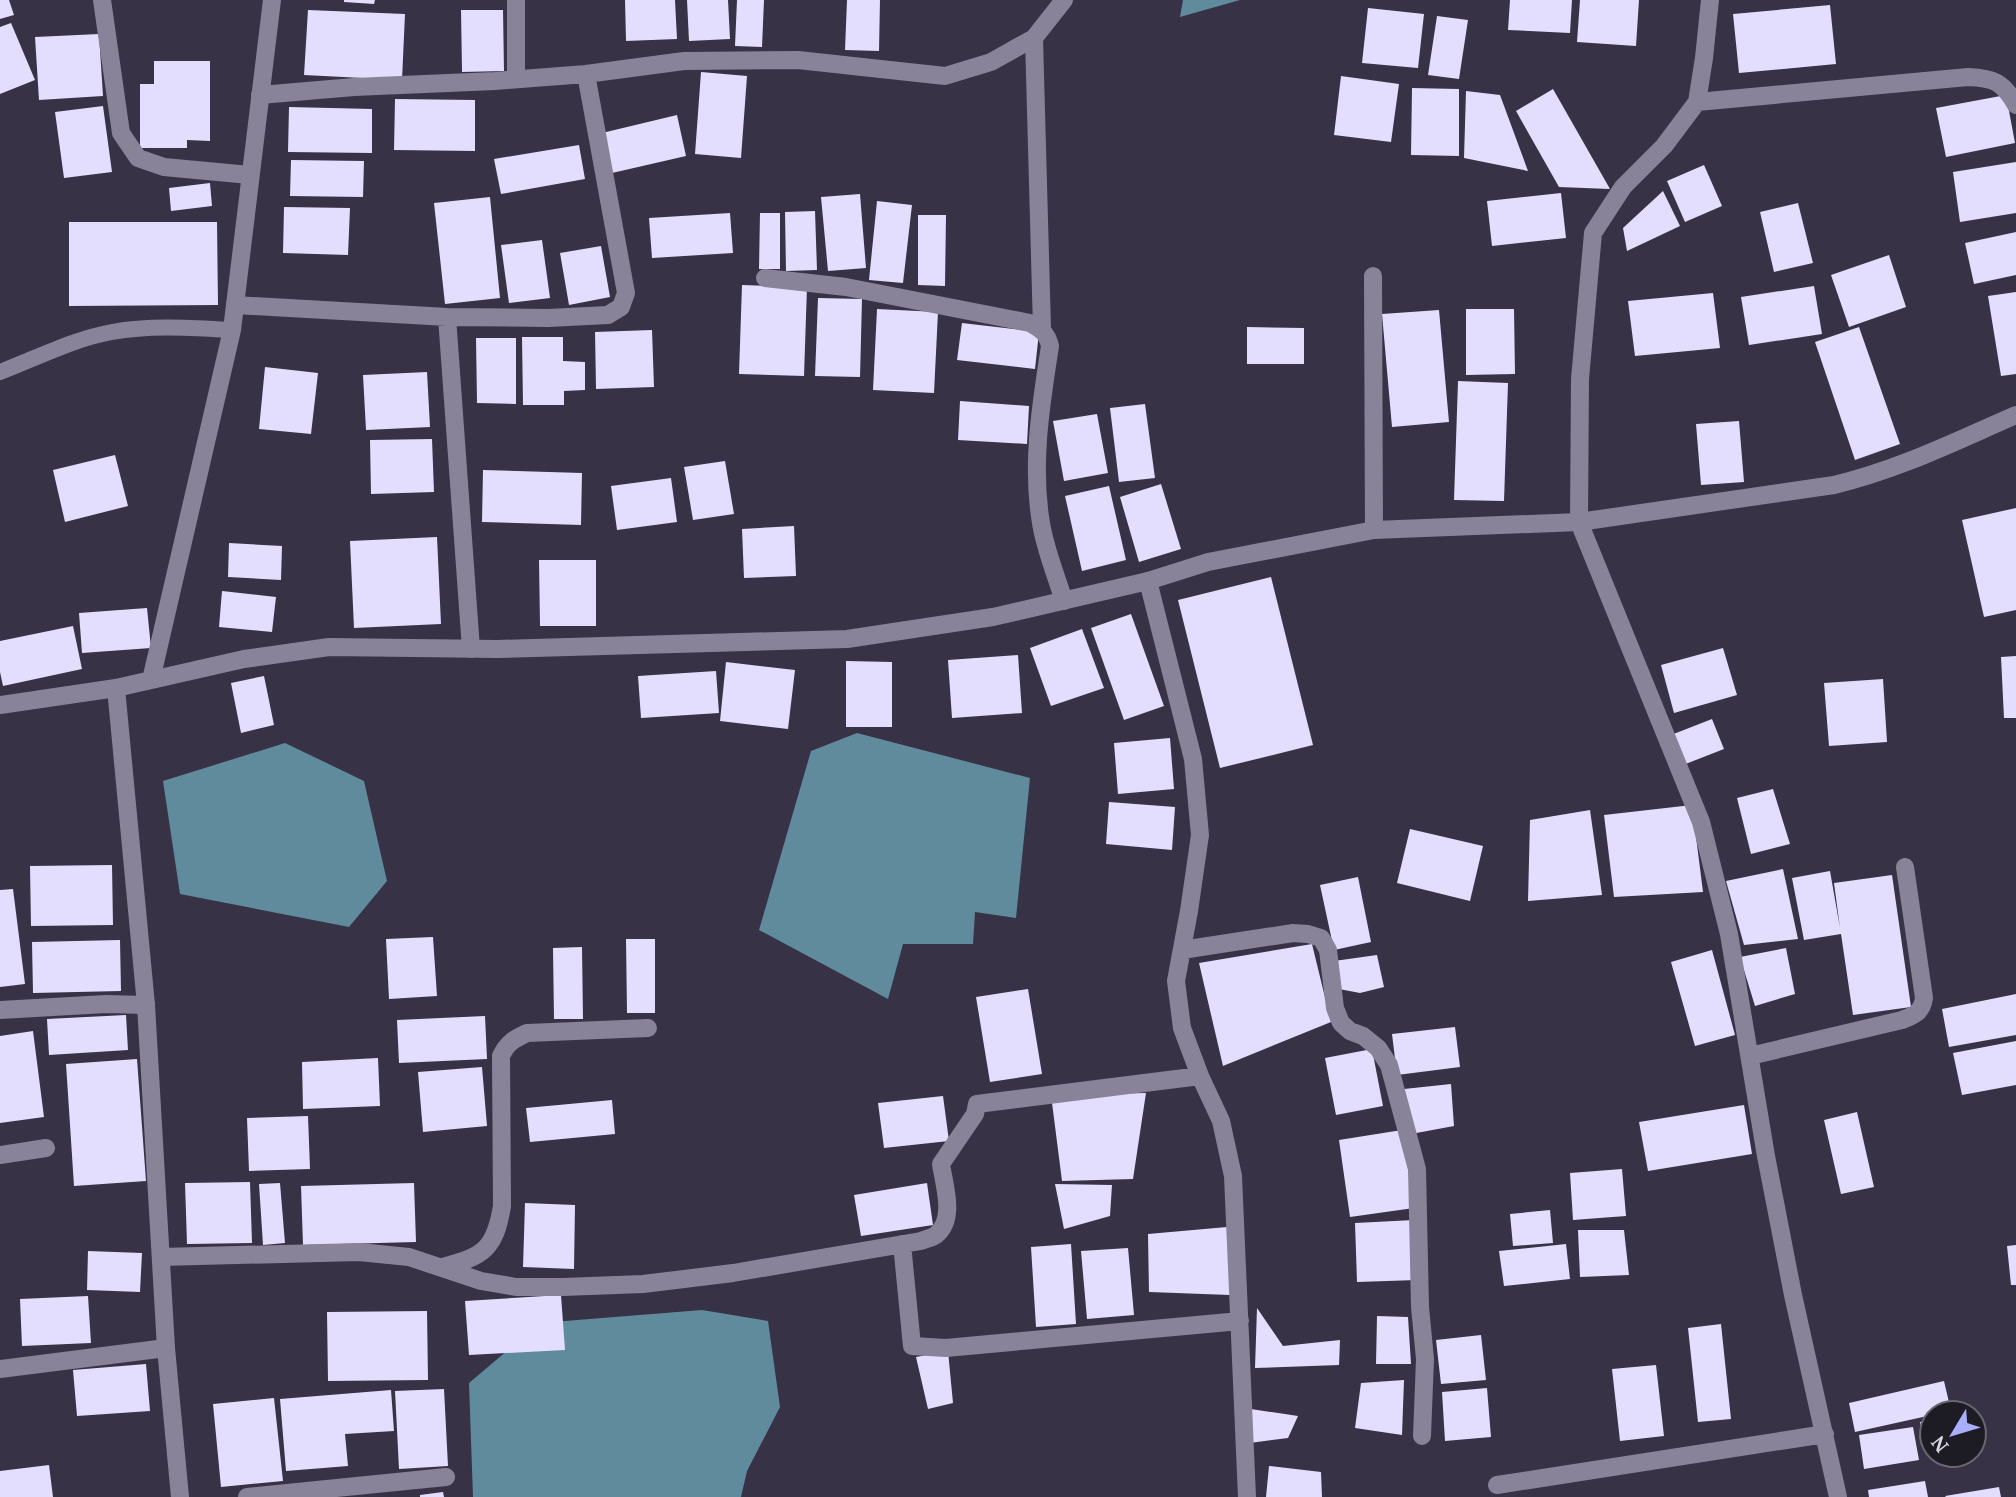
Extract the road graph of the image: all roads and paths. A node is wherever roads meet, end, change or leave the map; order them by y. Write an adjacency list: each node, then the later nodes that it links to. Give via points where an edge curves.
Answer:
1 (102, 0): 12 (street, via 121,133 138,158 164,167)
2 (272, 0): 9 (street)
3 (516, 0): 8 (street)
4 (1064, 0): 6 (street)
5 (1710, 0): 10 (street)
6 (1034, 38): 7 (street, via 991,62 945,76 799,60 684,61); 17 (street)
7 (586, 74): 8 (street); 16 (street, via 626,293 621,307 608,315)
8 (516, 79): 9 (street)
9 (260, 95): 12 (street)
10 (1697, 102): 11 (street, via 1968,77 1991,78 2008,90); 21 (street, via 1664,146 1623,187 1593,233 1580,379)
11 (2016, 105)
12 (250, 175): 15 (street)
13 (1373, 276): 22 (street)
14 (765, 278): 17 (street, via 846,287)
15 (235, 305): 16 (street); 18 (street)
16 (447, 317): 25 (street)
17 (1042, 329): 24 (street, via 1049,346 1035,478 1041,525)
18 (232, 330): 19 (lane, via 164,327 112,332 57,347); 26 (street)
19 (0, 372)
20 (2016, 415): 21 (street, via 1867,477)
21 (1579, 522): 22 (street); 34 (street, via 1701,822 1729,934)
22 (1374, 530): 23 (street, via 1208,562)
23 (1148, 581): 24 (street); 30 (street, via 1193,759 1200,835)
24 (1063, 601): 25 (street, via 993,617 847,639)
25 (471, 649): 26 (street, via 329,647 244,659)
26 (151, 680): 27 (street)
27 (116, 688): 28 (street); 31 (street)
28 (0, 705)
29 (1905, 867): 34 (street, via 1922,1007 1902,1020)
30 (1182, 950): 35 (street, via 1176,981 1182,1028); 45 (street, via 1293,933 1321,938 1328,950 1341,1023 1378,1048 1389,1065 1418,1169 1425,1359)
31 (146, 1005): 32 (street); 39 (street)
32 (0, 1010)
33 (648, 1028): 40 (street, via 527,1033 506,1046 501,1056 502,1206 498,1229 472,1260)
34 (1750, 1056): 44 (street, via 1773,1194)
35 (1200, 1076): 38 (street, via 977,1104 941,1164 948,1212 945,1223 936,1235); 41 (street, via 1221,1121 1233,1176)
36 (46, 1148): 37 (street)
37 (0, 1155)
38 (902, 1244): 40 (street, via 643,1284 516,1287); 41 (street, via 912,1346 946,1348)
39 (160, 1257): 40 (street, via 359,1252 409,1256); 42 (street)
40 (443, 1268)
41 (1240, 1321): 50 (street)
42 (166, 1348): 43 (street); 48 (street)
43 (0, 1369)
44 (1825, 1434): 47 (street); 51 (street)
45 (1422, 1436)
46 (446, 1477): 49 (street)
47 (1497, 1485)
48 (180, 1497)
49 (247, 1497)
50 (1247, 1497)
51 (1838, 1497)

